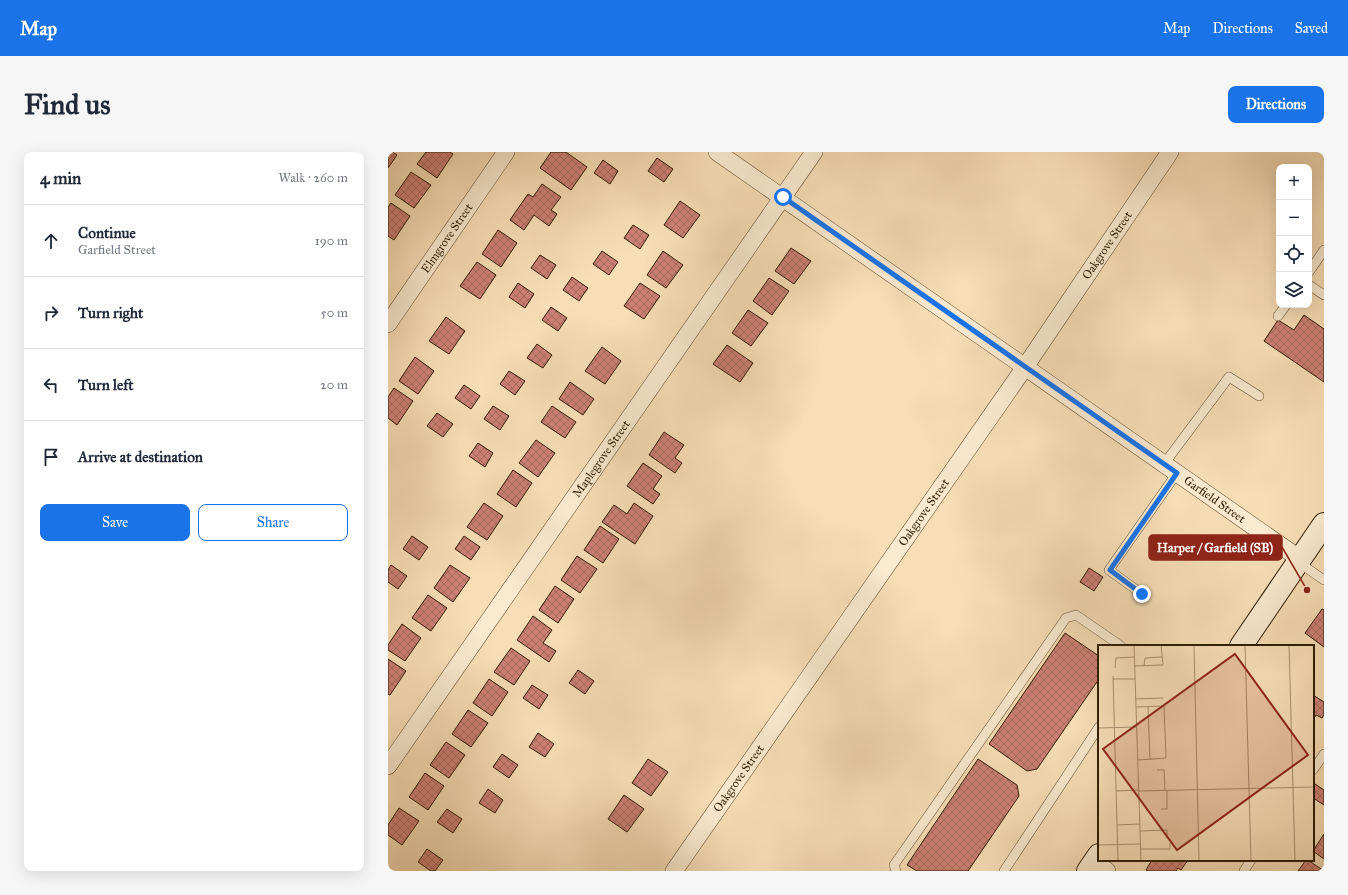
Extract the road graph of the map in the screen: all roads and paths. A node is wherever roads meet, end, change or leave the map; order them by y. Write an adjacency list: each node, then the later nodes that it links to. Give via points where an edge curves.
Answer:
1 (506, 152): 12 (street, Elmgrove Street)
2 (717, 152): 5 (street, Garfield Street)
3 (814, 152): 5 (street, Maplegrove Street)
4 (1170, 152): 13 (street, Oakgrove Street)
5 (783, 197): 13 (street, Garfield Street); 24 (street, Maplegrove Street)
6 (1324, 250): 7 (lane)
7 (1312, 268)
8 (1312, 287): 9 (lane)
9 (1324, 295)
10 (1284, 308): 11 (lane)
11 (1278, 316)
12 (388, 324)
13 (1025, 366): 15 (street, Garfield Street); 27 (street, Oakgrove Street)
14 (1259, 396): 15 (lane, via 1229,377)
15 (1171, 468): 17 (street, Garfield Street); 19 (lane, via 1110,570)
16 (1324, 524): 17 (main road)
17 (1299, 560): 18 (lane); 21 (main road)
18 (1324, 580)
19 (1142, 594)
20 (1120, 645): 28 (lane, via 1076,615 1066,618 894,865)
21 (1242, 645)
22 (1098, 729): 29 (lane)
23 (1324, 754): 25 (lane)
24 (388, 766)
25 (1314, 769)
26 (1250, 861): 30 (lane)
27 (674, 871)
28 (896, 871)
29 (1004, 871)
30 (1244, 871)

